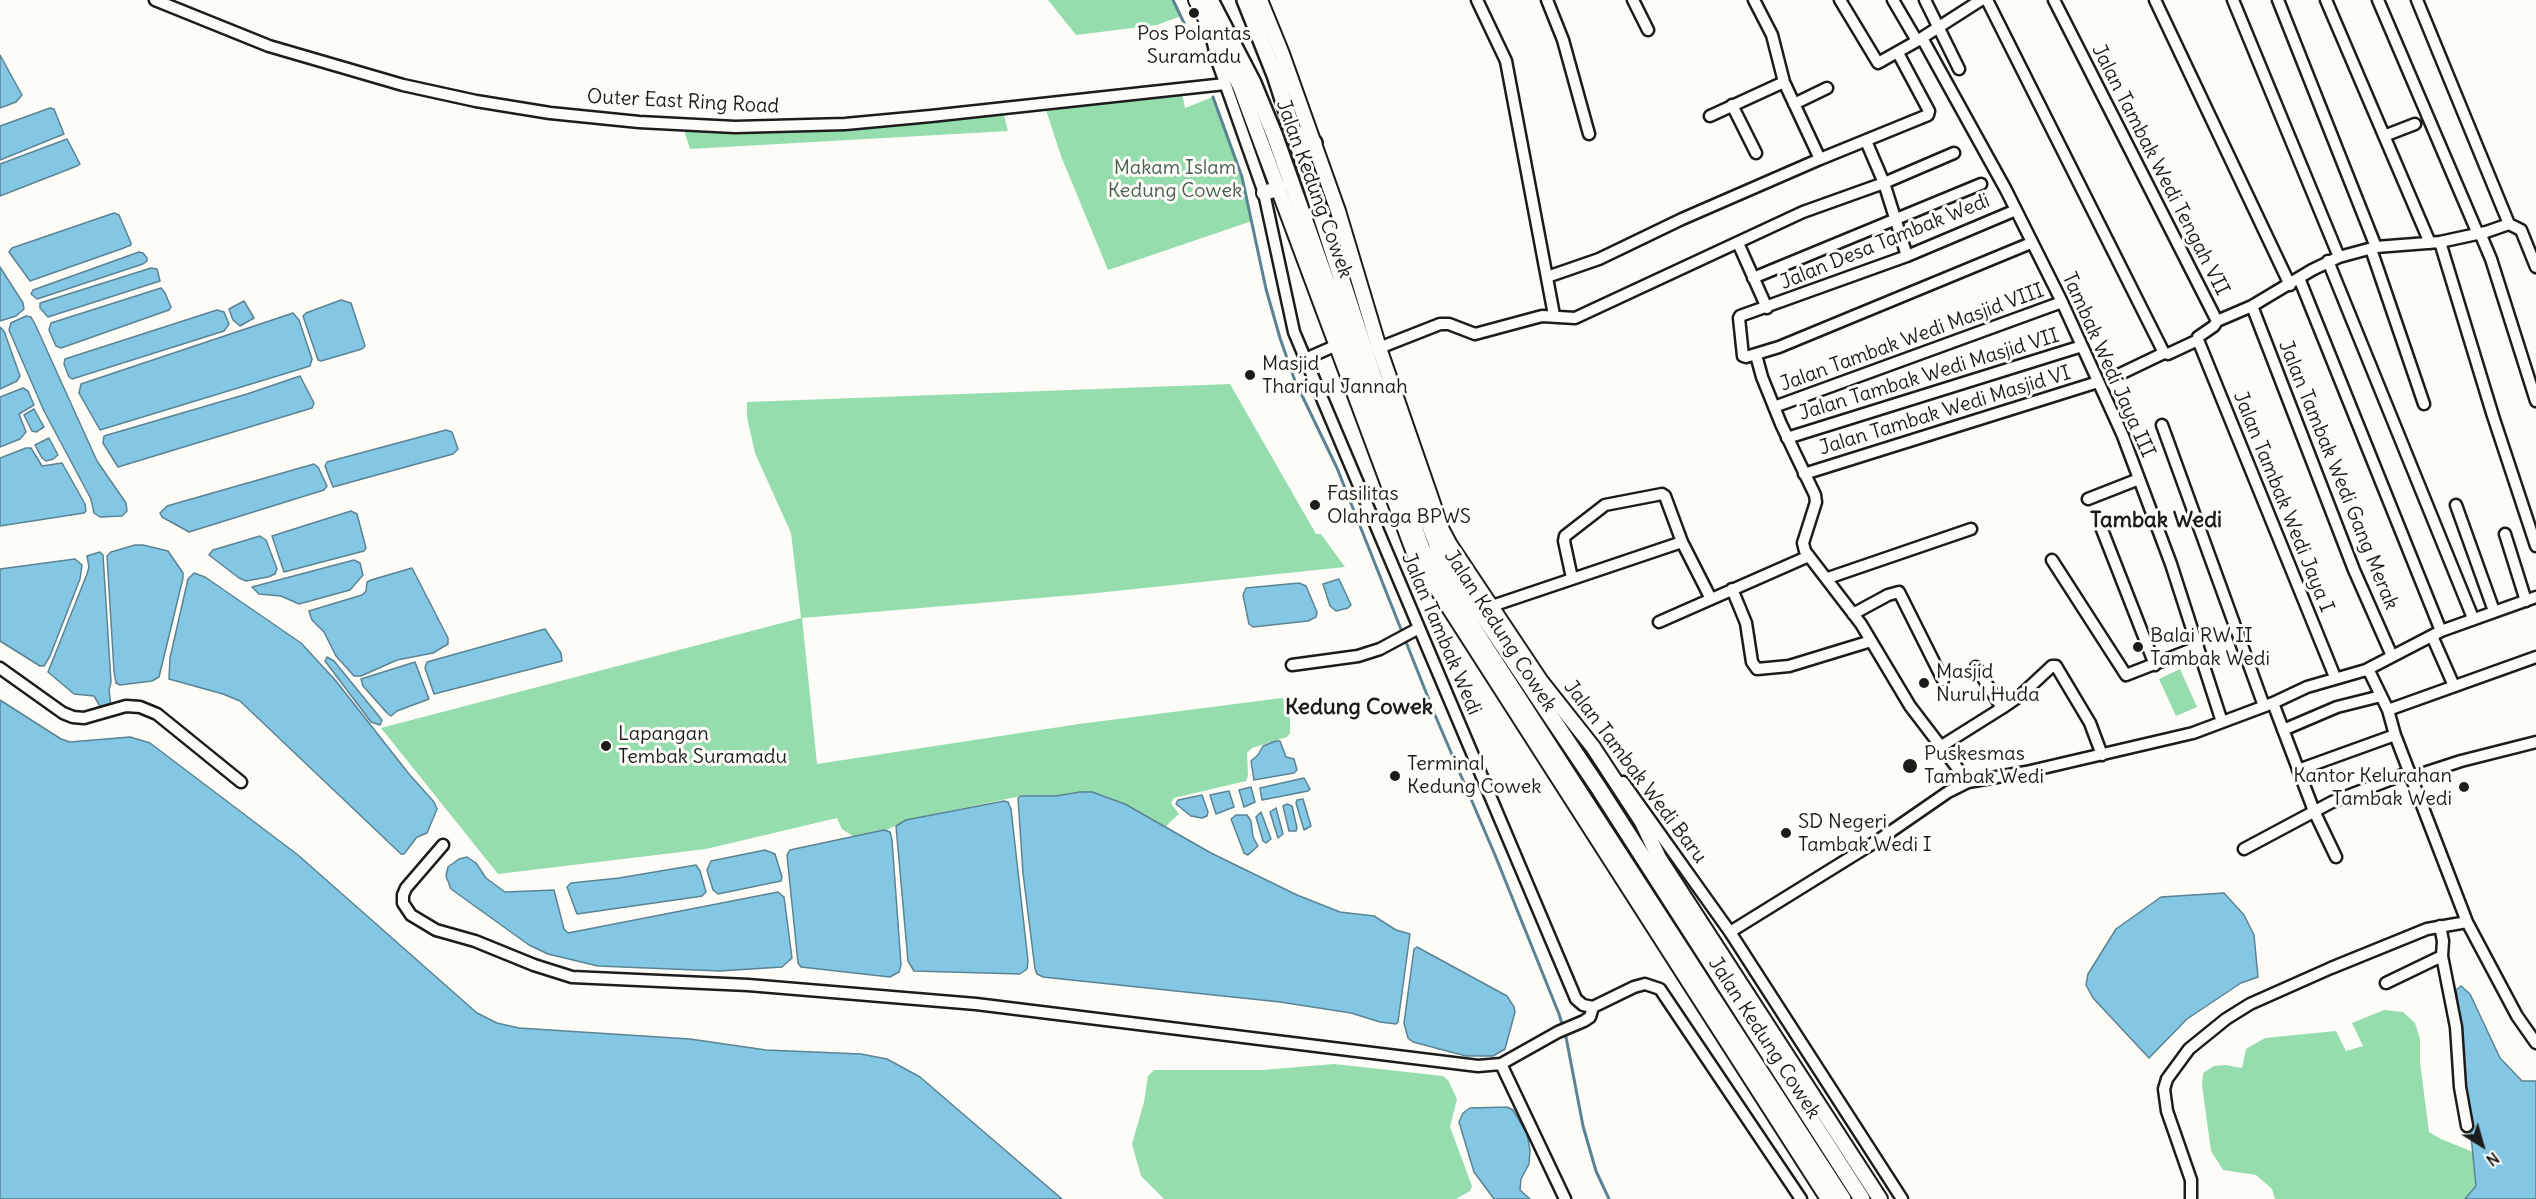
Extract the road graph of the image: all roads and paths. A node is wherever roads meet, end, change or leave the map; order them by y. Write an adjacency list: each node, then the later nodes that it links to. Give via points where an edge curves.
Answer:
1 (155, 0): 29 (street, Outer East Ring Road, via 269,46 403,85 550,112 639,122 735,127 844,124)
2 (1196, 0): 22 (main road)
3 (1210, 0): 147 (highway, Jalan Kedung Cowek, via 1253,83 1274,134 1422,549)
4 (1245, 0): 35 (highway, Jalan Kedung Cowek)
5 (1260, 0): 39 (main road, Jalan Kedung Cowek)
6 (1477, 0): 58 (street, via 1506,61)
7 (1547, 0): 36 (street, via 1563,40)
8 (1633, 0): 24 (street)
9 (1754, 0): 28 (street, via 1772,35)
10 (1840, 0): 26 (street, via 1876,63)
11 (1893, 0): 25 (street, Tambak Wedi Jaya III)
12 (1925, 0): 23 (street)
13 (1981, 0): 23 (street)
14 (1988, 0): 71 (street)
15 (2054, 0): 66 (street, Jalan Tambak Wedi Tengah VII)
16 (2155, 0): 61 (street)
17 (2233, 0): 56 (street)
18 (2278, 0): 54 (street)
19 (2326, 0): 37 (street)
20 (2378, 0): 50 (street)
21 (2417, 0): 49 (street)
22 (1207, 20): 29 (street, Jalan Tambak Wedi); 45 (main road, via 1240,86)
23 (1940, 27): 25 (street); 27 (street)
24 (1648, 30)
25 (1920, 40): 26 (street); 47 (street, Tambak Wedi Jaya III)
26 (1898, 53): 38 (street, via 1930,113)
27 (1959, 69)
28 (1784, 82): 31 (street); 32 (street)
29 (1225, 84): 46 (street, Jalan Tambak Wedi)
30 (1827, 88): 31 (street)
31 (1794, 104): 42 (street)
32 (1732, 105): 33 (street); 40 (street)
33 (1710, 116)
34 (2415, 124): 37 (street)
35 (1293, 131): 39 (highway); 148 (highway, Jalan Kedung Cowek, via 1374,378 1439,550 1598,787)
36 (1589, 134)
37 (2384, 136): 51 (street)
38 (1866, 141): 42 (street); 43 (street)
39 (1314, 143): 70 (main road, Jalan Kedung Cowek)
40 (1756, 153)
41 (1954, 153): 43 (street)
42 (1820, 159): 58 (street, via 1599,259)
43 (1884, 183): 48 (street); 52 (street, via 1803,212)
44 (1981, 184): 48 (street, Jalan Desa Tambak Wedi)
45 (1280, 188): 46 (main road); 68 (main road)
46 (1264, 193): 73 (street, Jalan Tambak Wedi, via 1294,332)
47 (2016, 210): 53 (street, Tambak Wedi Jaya III); 55 (street, Jalan Desa Tambak Wedi)
48 (1894, 219): 55 (street); 59 (street, Jalan Desa Tambak Wedi)
49 (2514, 226): 50 (street, Jalan Tambak Wedi Tengah VII); 57 (street)
50 (2479, 234): 51 (street, Jalan Tambak Wedi Tengah VII); 76 (street, via 2492,259)
51 (2435, 242): 54 (street, Jalan Tambak Wedi Tengah VII); 89 (street)
52 (1738, 243): 59 (street); 65 (street, via 1582,315)
53 (2031, 243): 62 (street, Tambak Wedi Jaya III); 72 (street)
54 (2374, 248): 56 (street, Jalan Tambak Wedi Tengah VII); 77 (street)
55 (1907, 256): 64 (street, Jalan Desa Tambak Wedi)
56 (2333, 259): 60 (street, Jalan Tambak Wedi Tengah VII); 100 (street)
57 (2536, 267)
58 (1547, 277): 65 (street)
59 (1753, 278): 64 (street)
60 (2299, 278): 61 (street, Jalan Tambak Wedi Tengah VII); 103 (street)
61 (2290, 285): 63 (street, Jalan Tambak Wedi Tengah VII)
62 (2062, 302): 69 (street, Tambak Wedi Jaya III); 78 (street, Jalan Tambak Wedi Masjid VIII)
63 (2252, 306): 66 (street, Jalan Tambak Wedi Tengah VII); 106 (street, Jalan Tambak Wedi Gang Merak, via 2354,570)
64 (1767, 308): 72 (street, Jalan Desa Tambak Wedi, via 1738,318 1743,356)
65 (1554, 315): 70 (street, via 1475,334 1440,324)
66 (2217, 321): 67 (street)
67 (2198, 340): 71 (street, via 2168,354); 113 (street, Jalan Tambak Wedi Jaya I)
68 (1337, 345): 73 (street); 146 (main road, via 1422,567)
69 (2082, 346): 75 (street, Tambak Wedi Jaya III); 80 (street, Jalan Tambak Wedi Masjid VII)
70 (1379, 348): 97 (main road, Jalan Tambak Wedi Baru, via 1442,530)
71 (2164, 352): 74 (street)
72 (1756, 355): 78 (street)
73 (1305, 360): 102 (street, Jalan Tambak Wedi)
74 (2116, 376)
75 (2098, 382): 81 (street, Jalan Tambak Wedi Masjid VI); 82 (street, Tambak Wedi Jaya III)
76 (2536, 401)
77 (2424, 404)
78 (1774, 407): 80 (street)
79 (2162, 425): 117 (street)
80 (1787, 438): 81 (street)
81 (1804, 474): 90 (street, via 1816,498 1803,543)
82 (2139, 479): 83 (street); 105 (street, Tambak Wedi Jaya III)
83 (2088, 498)
84 (2456, 505): 98 (street)
85 (2101, 527): 108 (street)
86 (1971, 529): 93 (street)
87 (2505, 534): 96 (street)
88 (1682, 542): 92 (street); 92 (street, via 1663,494 1605,505 1565,536); 95 (street)
89 (2536, 546)
90 (1809, 556): 93 (street); 94 (street)
91 (2052, 560): 108 (street, via 2123,673 2128,675)
92 (1572, 578): 97 (street)
93 (1827, 578): 99 (street)
94 (1732, 589): 95 (street); 104 (street, via 1746,622 1752,662 1757,669 1789,666)
95 (1711, 598): 101 (street)
96 (2531, 599): 98 (street)
97 (1490, 607): 126 (main road, Jalan Tambak Wedi Baru)
98 (2494, 611): 100 (street)
99 (1853, 614): 104 (street); 114 (street, via 1899,592)
100 (2473, 618): 103 (street)
101 (1659, 622)
102 (1415, 630): 109 (street, via 1358,656); 140 (street, Jalan Tambak Wedi, via 1576,999)
103 (2436, 634): 106 (street); 115 (street)
104 (1870, 641): 124 (street)
105 (2198, 647): 108 (street); 120 (street, Tambak Wedi Jaya III)
106 (2392, 656): 112 (street)
107 (2536, 657): 115 (street)
108 (2156, 664)
109 (1292, 665)
110 (1977, 667): 118 (street)
111 (0, 668): 129 (street, via 73,717 84,718 126,706 156,714)
112 (2366, 670): 113 (street); 116 (street)
113 (2335, 677): 117 (street)
114 (1943, 680)
115 (2454, 686): 119 (street)
116 (2381, 696): 119 (street); 121 (street, via 2337,707)
117 (2268, 704): 120 (street); 121 (street)
118 (2002, 708): 124 (street); 125 (street, via 2056,666 2090,723)
119 (2388, 710): 122 (street)
120 (2222, 722): 125 (street)
121 (2283, 730): 127 (street)
122 (2395, 735): 127 (street); 128 (street)
123 (2536, 742): 128 (street)
124 (1941, 747): 130 (street)
125 (2102, 755): 130 (street)
126 (1598, 756): 137 (street, Jalan Tambak Wedi Baru, via 1640,805); 149 (main road, via 1642,822 1659,858)
127 (2298, 770): 131 (street)
128 (2411, 774): 131 (street); 135 (street)
129 (242, 782)
130 (1968, 782): 137 (street)
131 (2314, 811): 133 (street); 134 (street)
132 (443, 845): 142 (street, via 406,888 403,903 411,915 436,930 475,940 572,977 748,985 965,1003 1478,1066)
133 (2244, 849)
134 (2336, 857)
135 (2467, 922): 136 (street); 141 (street, via 2517,1016)
136 (2440, 926): 138 (street); 151 (street, via 2373,950 2250,1004 2206,1034 2178,1061 2164,1089 2167,1111 2191,1180)
137 (1730, 932): 150 (street, Jalan Tambak Wedi Baru)
138 (2442, 956): 139 (street); 143 (street, via 2456,1027)
139 (2386, 983)
140 (1593, 1007): 142 (street, via 1590,1017); 145 (street, via 1645,984 1660,989)
141 (2536, 1043)
142 (1501, 1064): 144 (street)
143 (2467, 1126)
144 (1565, 1199)
145 (1801, 1199)
146 (1828, 1199)
147 (1843, 1199)
148 (1862, 1199)
149 (1880, 1199)
150 (1902, 1199)
151 (2191, 1199)

